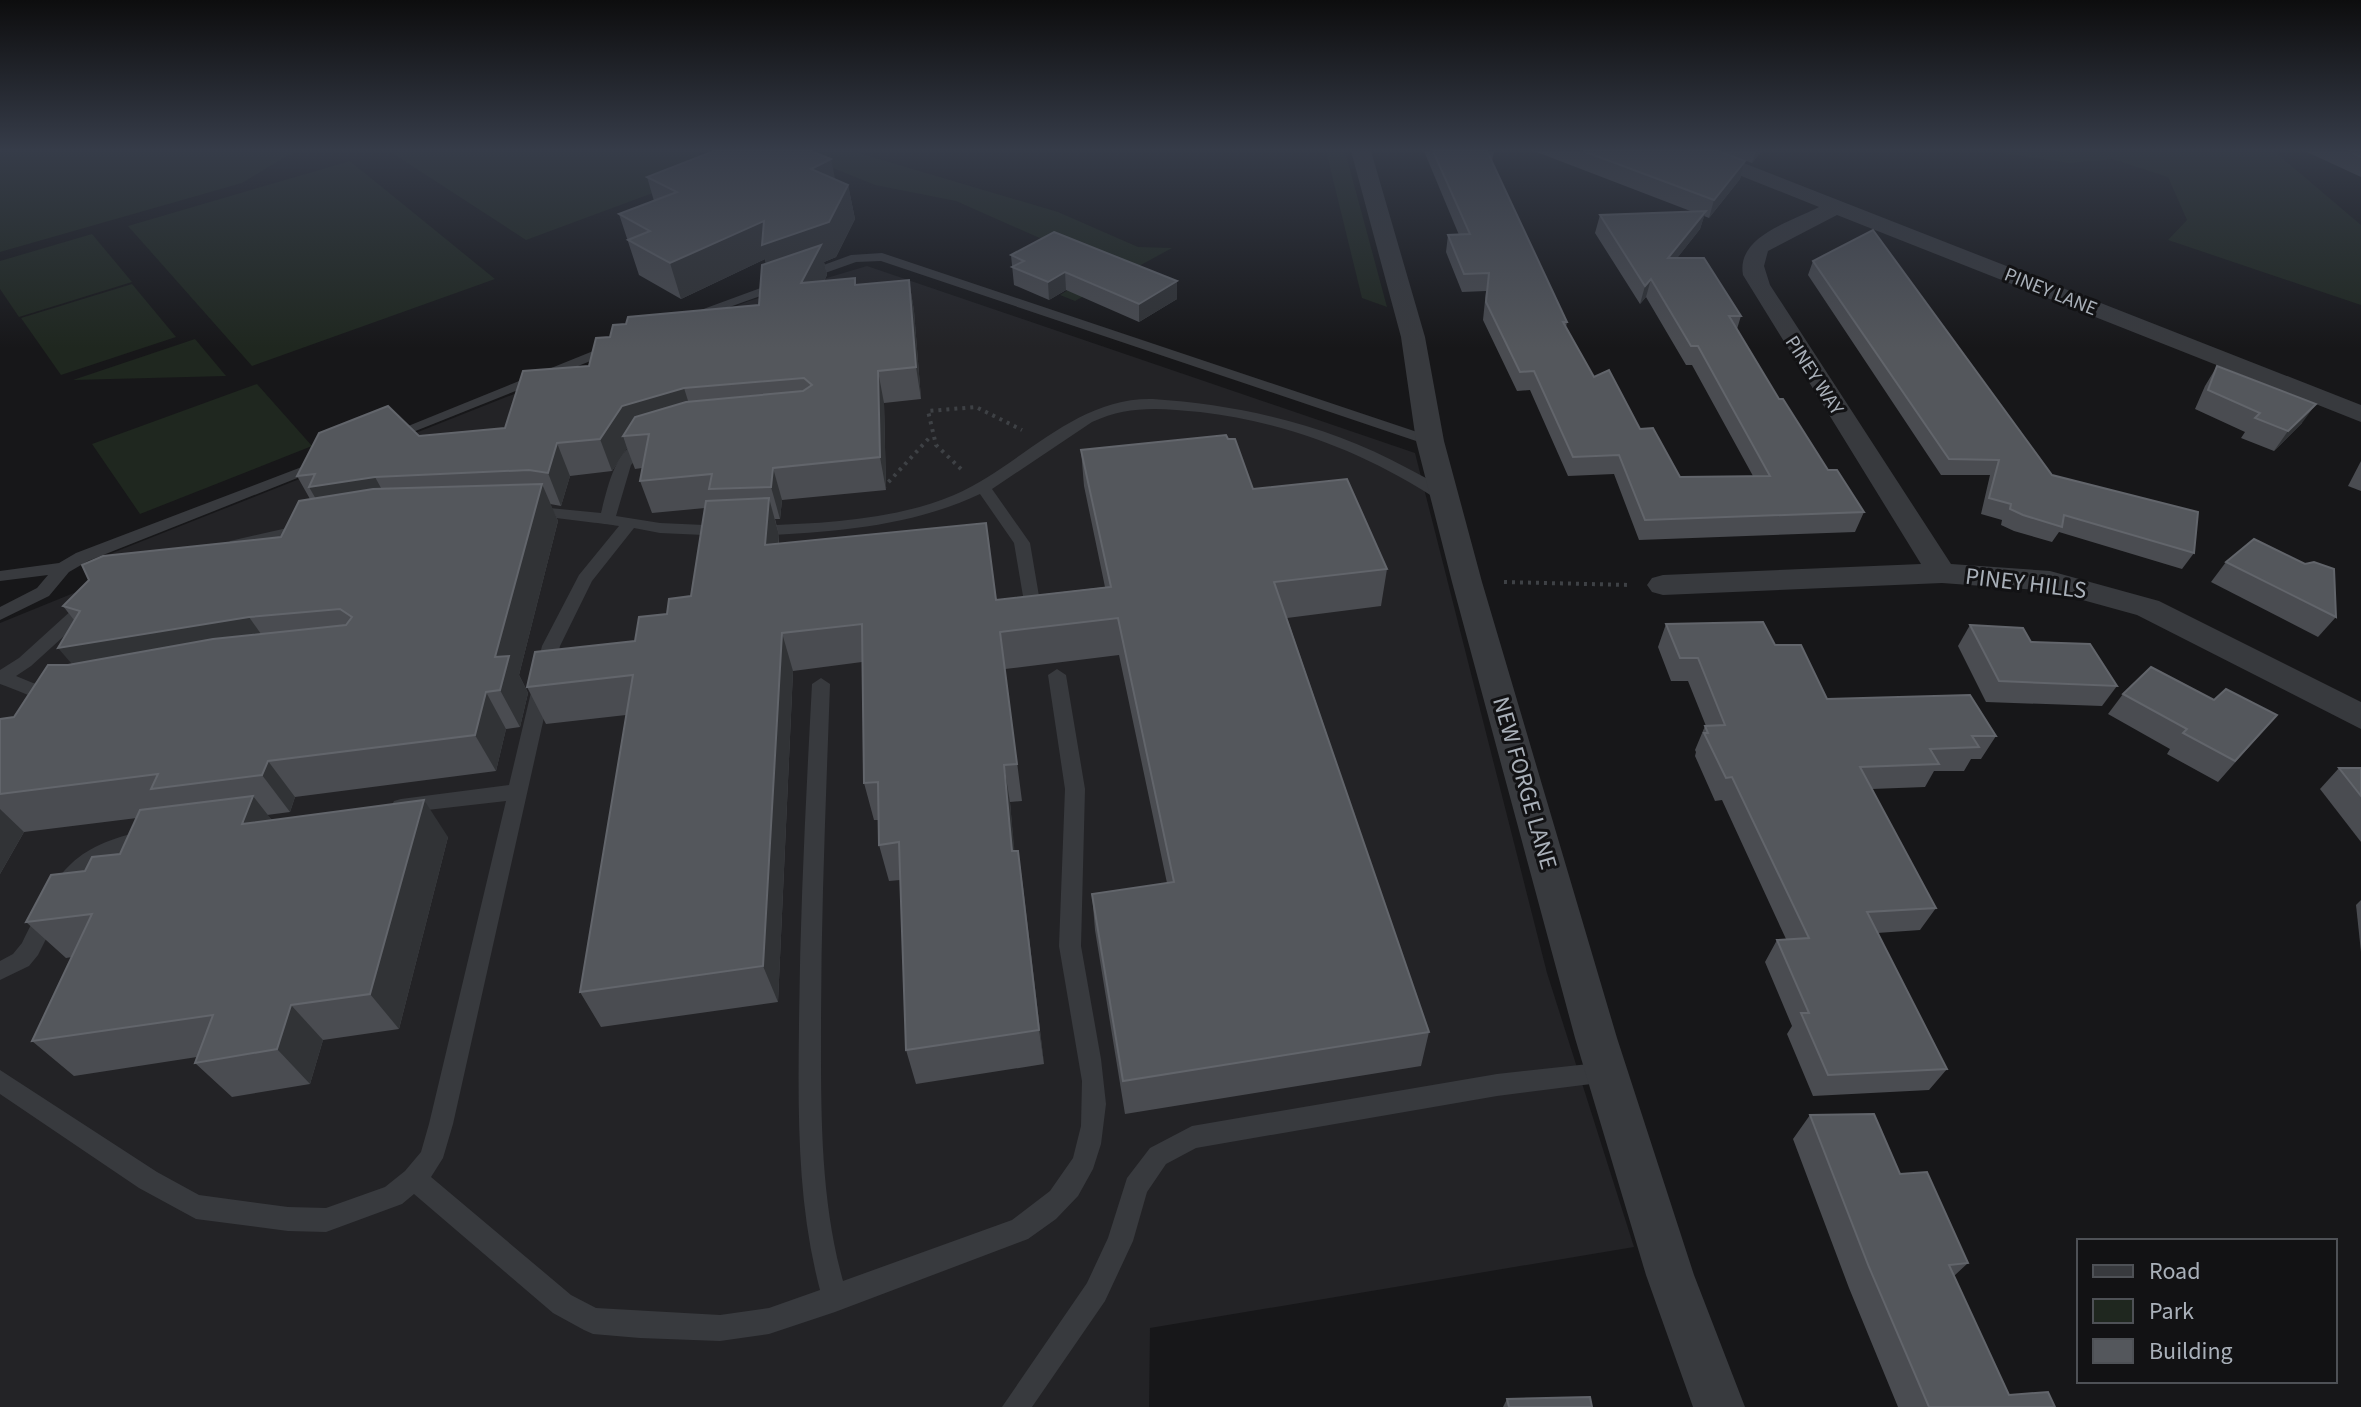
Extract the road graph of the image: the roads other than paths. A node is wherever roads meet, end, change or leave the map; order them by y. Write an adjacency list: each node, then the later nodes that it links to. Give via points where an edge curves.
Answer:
1 (1379, 217): 8 (street, NEW FORGE LANE, via 1413,337)
2 (1817, 217): 19 (street, PINEY WAY, via 1759,247 1753,257 1758,285)
3 (1864, 217): 6 (street, PINEY LANE)
4 (674, 322): 8 (lane, via 855,258 882,257)
5 (630, 340): 9 (lane)
6 (2361, 414)
7 (659, 436): 14 (lane, via 639,444 631,455)
8 (1430, 441): 12 (street, NEW FORGE LANE)
9 (368, 444)
10 (339, 456): 18 (lane)
11 (983, 487): 12 (lane, via 1086,420 1143,403 1227,411 1294,427 1373,457); 15 (lane, via 917,512 850,524 735,532); 23 (lane, via 1022,543)
12 (1445, 498): 34 (street, NEW FORGE LANE)
13 (512, 512): 14 (lane)
14 (607, 519): 15 (lane)
15 (629, 524): 30 (lane, via 585,579 558,625)
16 (329, 526): 17 (lane)
17 (218, 550)
18 (63, 568): 20 (lane); 24 (lane, via 43,592)
19 (1942, 573): 21 (street, PINEY HILLS); 29 (street, PINEY HILLS, via 2050,581 2148,608)
20 (0, 576)
21 (1663, 585)
22 (103, 595): 26 (lane)
23 (1032, 602)
24 (0, 614)
25 (1057, 675): 37 (lane, via 1075,786 1068,884 1070,948 1092,1091 1093,1126 1085,1158 1074,1184 1051,1210 1019,1230)
26 (1, 677): 28 (lane, via 41,692)
27 (821, 684): 37 (lane, via 810,941 810,1114 820,1249)
28 (79, 693)
29 (2361, 717)
30 (516, 792): 31 (lane); 36 (lane, via 441,1124 431,1158)
31 (377, 809)
32 (177, 835): 33 (lane, via 130,841 91,855 62,883 30,949)
33 (0, 971)
34 (1607, 1072): 38 (lane, via 1497,1085 1192,1137 1158,1156 1136,1186 1120,1241 1096,1292); 39 (street, NEW FORGE LANE, via 1670,1275)
35 (0, 1081): 36 (lane, via 196,1207 326,1220 393,1196)
36 (414, 1179): 37 (lane, via 562,1304 593,1321 720,1328 769,1321)
37 (835, 1299)
38 (1016, 1407)
39 (1719, 1407)

